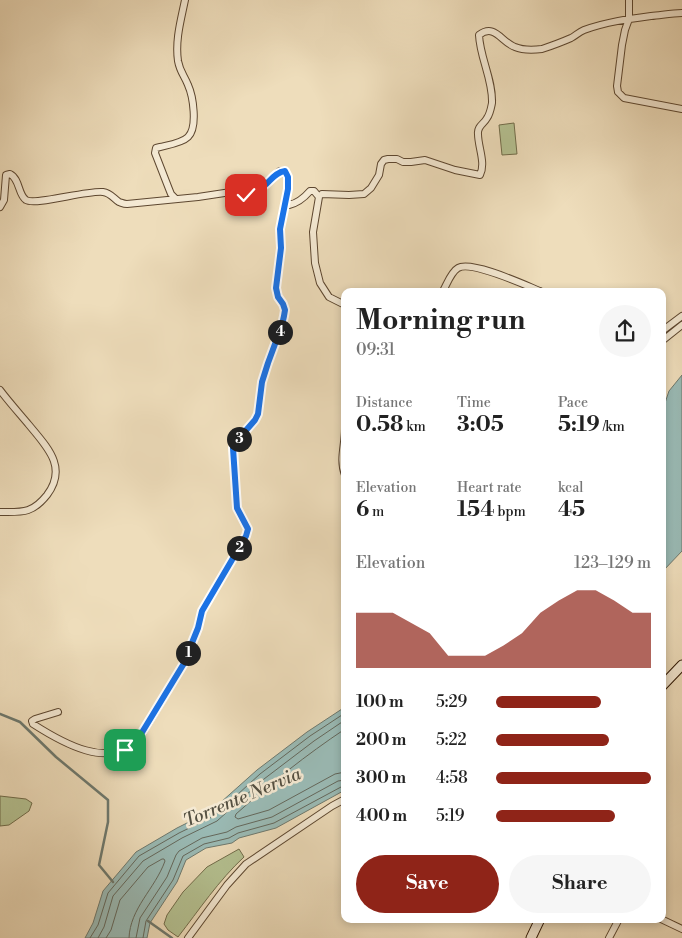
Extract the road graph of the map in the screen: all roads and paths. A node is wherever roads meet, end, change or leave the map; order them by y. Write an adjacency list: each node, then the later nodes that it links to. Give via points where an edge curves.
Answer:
1 (185, 0): 7 (street, via 177,38 178,58 192,95 192,130 188,137 156,148 155,153 171,194)
2 (629, 0): 4 (street)
3 (682, 13): 4 (street)
4 (629, 19): 5 (street, via 622,45 618,92 624,98); 6 (street, via 608,22 540,49 514,47 490,30 480,35 492,102 488,118 477,132 480,176 425,160 404,162 388,159 381,164 379,175 364,194)
5 (682, 109)
6 (322, 194)
7 (176, 198): 8 (street, via 231,192 246,195 264,186 280,171 285,171 288,177); 9 (street, via 127,204 103,192 28,201 10,174 6,175 4,200)
8 (286, 200): 12 (street, via 295,204 310,191 319,197 313,232 315,263 320,283 329,297); 21 (street, via 280,229 276,288 285,310 284,316 262,382 258,414 233,448 237,508 248,529 246,536 202,611 183,665 133,746 115,753 92,753 33,724 35,719)
9 (0, 207)
10 (445, 288): 11 (street, via 460,266)
11 (533, 288)
12 (341, 303)
13 (682, 316): 15 (street)
14 (682, 325): 16 (street)
15 (666, 328)
16 (666, 338)
17 (0, 390): 18 (street, via 49,450 55,462 56,478 42,502 31,510)
18 (0, 512)
19 (682, 665): 20 (main road)
20 (666, 682)
21 (58, 712)
22 (341, 801): 27 (street, via 246,864)
23 (666, 921): 26 (street)
24 (538, 923): 28 (main road)
25 (617, 923): 29 (street)
26 (682, 929)
27 (189, 938)
28 (531, 938)
29 (608, 938)

